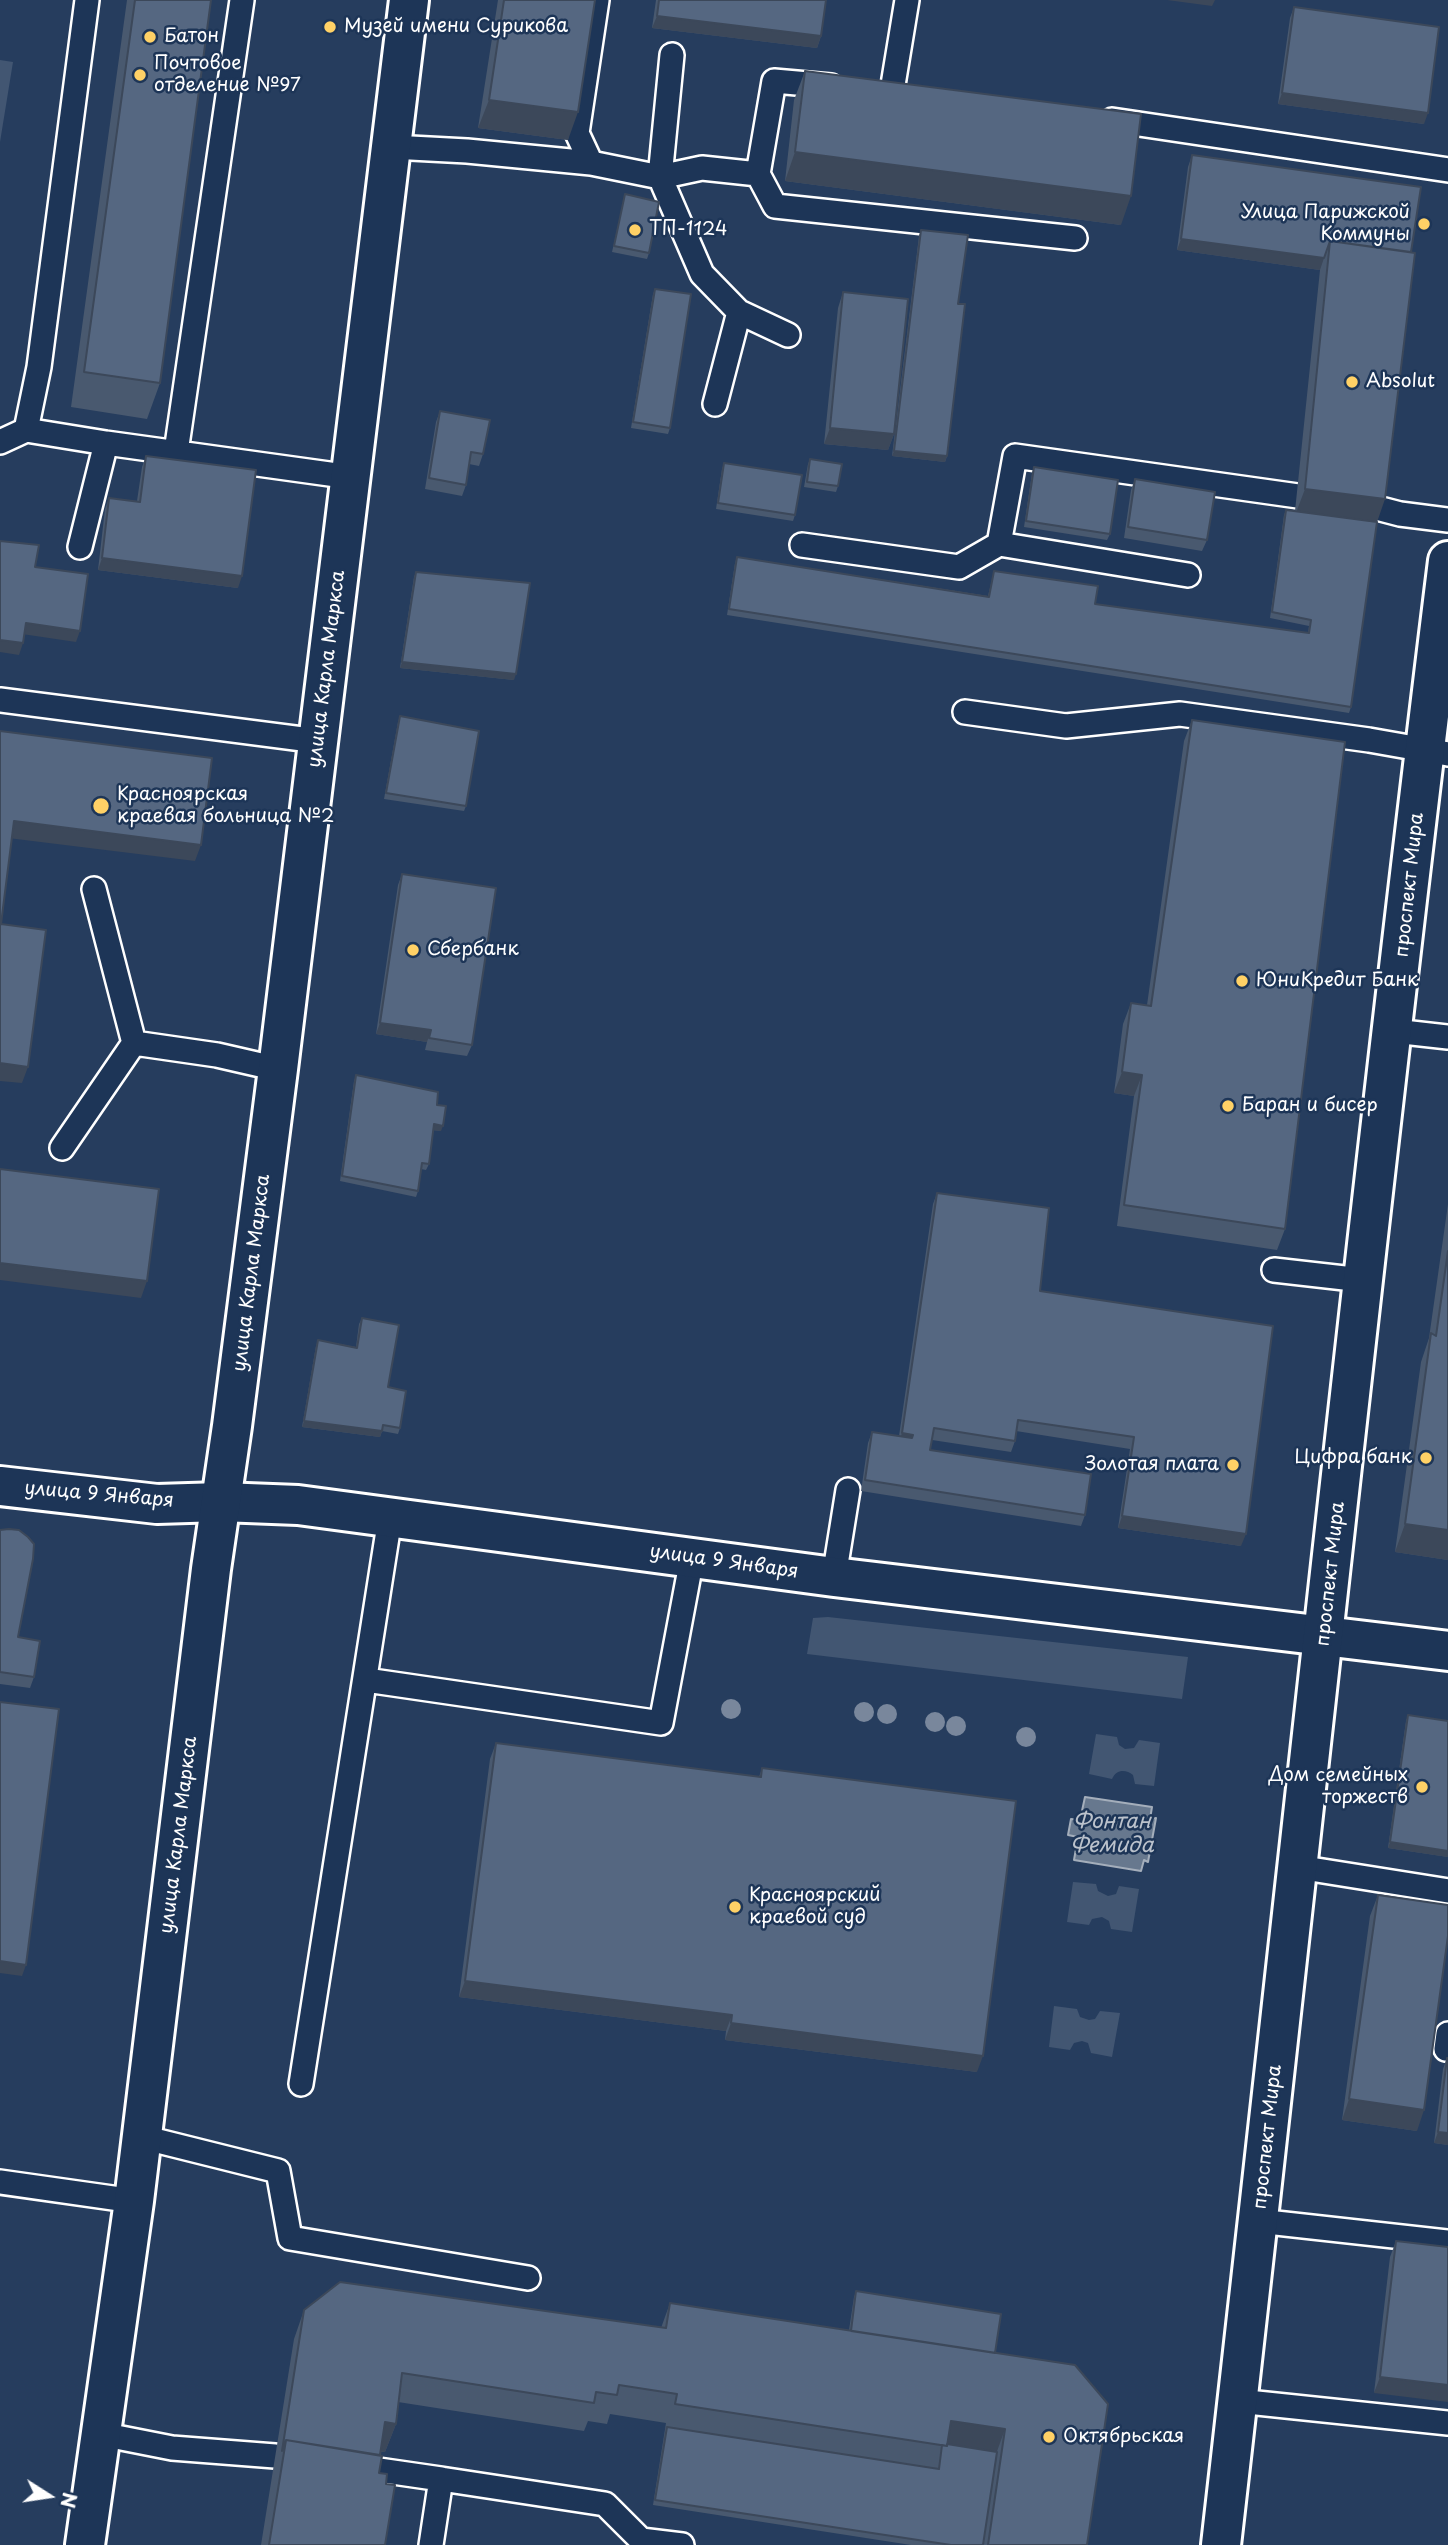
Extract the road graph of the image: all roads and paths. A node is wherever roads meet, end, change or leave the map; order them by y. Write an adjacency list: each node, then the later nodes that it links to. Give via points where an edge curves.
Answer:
1 (87, 0): 19 (lane, via 39,367)
2 (242, 0): 22 (lane)
3 (409, 0): 10 (main road, улица Карла Маркса)
4 (597, 0): 11 (lane, via 578,133)
5 (907, 0): 7 (lane)
6 (672, 55): 14 (lane)
7 (892, 91): 8 (lane); 13 (lane, via 774,81)
8 (919, 94)
9 (1096, 118): 12 (lane)
10 (392, 147): 11 (lane); 23 (main road, улица Карла Маркса)
11 (591, 163): 14 (lane)
12 (1448, 170)
13 (758, 174): 14 (lane, via 702,169); 15 (lane, via 775,206)
14 (660, 177): 16 (lane, via 702,274)
15 (1075, 238)
16 (739, 312): 17 (lane); 18 (lane)
17 (788, 335)
18 (715, 404)
19 (26, 429): 20 (lane); 21 (lane)
20 (0, 442)
21 (106, 443): 22 (lane); 29 (lane)
22 (176, 452): 23 (lane)
23 (351, 477): 34 (main road, улица Карла Маркса)
24 (1298, 496): 27 (lane, via 1015,456)
25 (1377, 508): 26 (lane)
26 (1448, 520)
27 (999, 544): 28 (lane, via 959,567); 31 (lane)
28 (802, 545)
29 (80, 547)
30 (1448, 561): 35 (main road, проспект Мира)
31 (1188, 575)
32 (0, 700): 34 (lane)
33 (965, 712): 35 (lane, via 1066,726 1180,715)
34 (318, 741): 40 (main road, улица Карла Маркса)
35 (1436, 751): 37 (main road, проспект Мира)
36 (94, 889): 39 (lane)
37 (1394, 1031): 38 (lane); 43 (main road, проспект Мира)
38 (1448, 1037)
39 (134, 1043): 40 (lane); 41 (lane)
40 (278, 1069): 46 (main road, улица Карла Маркса)
41 (62, 1148)
42 (1274, 1270): 43 (lane)
43 (1362, 1280): 50 (main road, проспект Мира)
44 (0, 1486): 46 (main road, улица 9 Января, via 157,1504)
45 (848, 1490): 49 (lane)
46 (220, 1502): 47 (main road, улица 9 Января, via 298,1505); 56 (main road, улица Карла Маркса)
47 (390, 1518): 48 (main road, улица 9 Января); 52 (lane)
48 (692, 1558): 49 (main road, улица 9 Января); 52 (lane, via 661,1723)
49 (834, 1577): 50 (main road, улица 9 Января)
50 (1325, 1636): 51 (main road, улица 9 Января); 53 (main road, проспект Мира)
51 (1448, 1651)
52 (366, 1680): 55 (lane)
53 (1298, 1867): 54 (lane); 59 (main road, проспект Мира)
54 (1448, 1891)
55 (301, 2084)
56 (142, 2137): 58 (main road, улица Карла Маркса); 61 (lane, via 278,2171 290,2238)
57 (0, 2182): 58 (lane)
58 (134, 2201): 64 (main road, улица Карла Маркса)
59 (1258, 2221): 60 (lane); 62 (main road, проспект Мира)
60 (1448, 2242)
61 (528, 2278)
62 (1238, 2401): 63 (lane); 71 (main road, проспект Мира)
63 (1448, 2423)
64 (101, 2434): 65 (lane, via 172,2448); 68 (main road, улица Карла Маркса)
65 (275, 2456)
66 (372, 2469): 67 (lane)
67 (441, 2479): 69 (lane); 70 (lane, via 605,2504 641,2540)
68 (85, 2545)
69 (431, 2545)
70 (682, 2545)
71 (1221, 2545)

